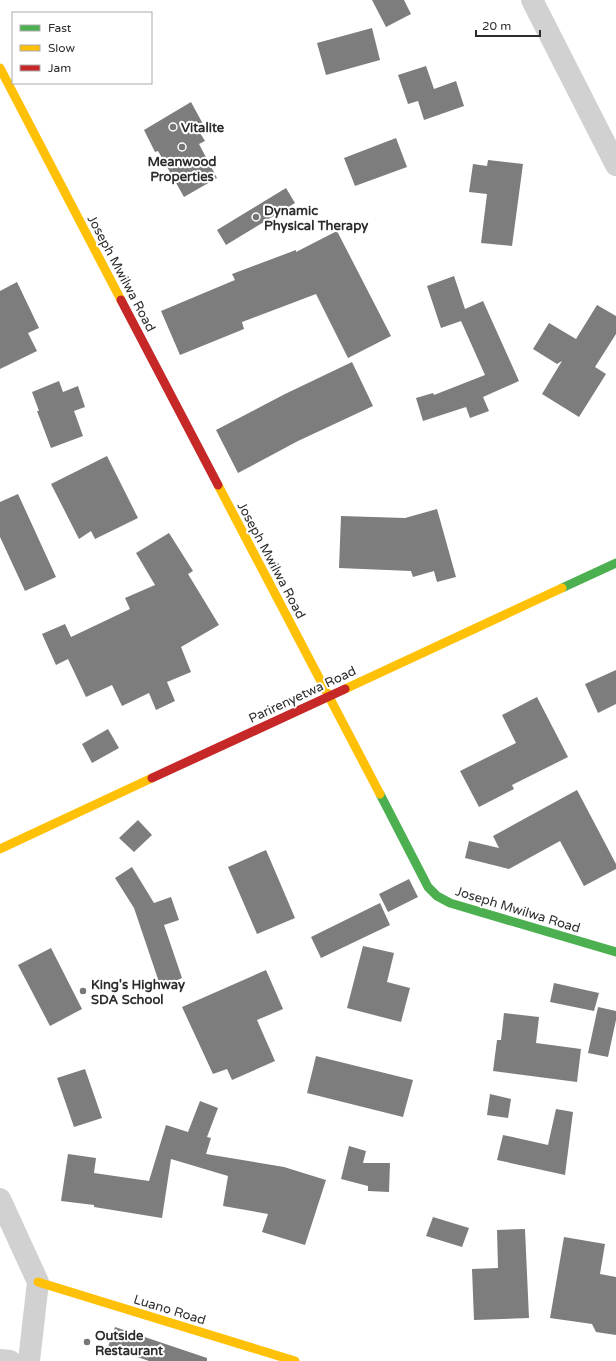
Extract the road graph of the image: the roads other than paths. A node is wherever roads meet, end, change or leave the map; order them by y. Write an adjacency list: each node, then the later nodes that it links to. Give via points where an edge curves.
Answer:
1 (532, 0): 3 (street)
2 (0, 68): 5 (street, Joseph Mwilwa Road)
3 (616, 165)
4 (616, 563): 5 (street, Parirenyetwa Road)
5 (328, 696): 6 (street, Parirenyetwa Road); 7 (street, Joseph Mwilwa Road, via 428,887 438,896 450,903)
6 (0, 849)
7 (616, 952)
8 (0, 1199): 9 (street)
9 (38, 1282): 12 (street); 13 (street, Luano Road)
10 (0, 1360): 11 (street)
11 (10, 1361)
12 (29, 1361)
13 (295, 1361)

